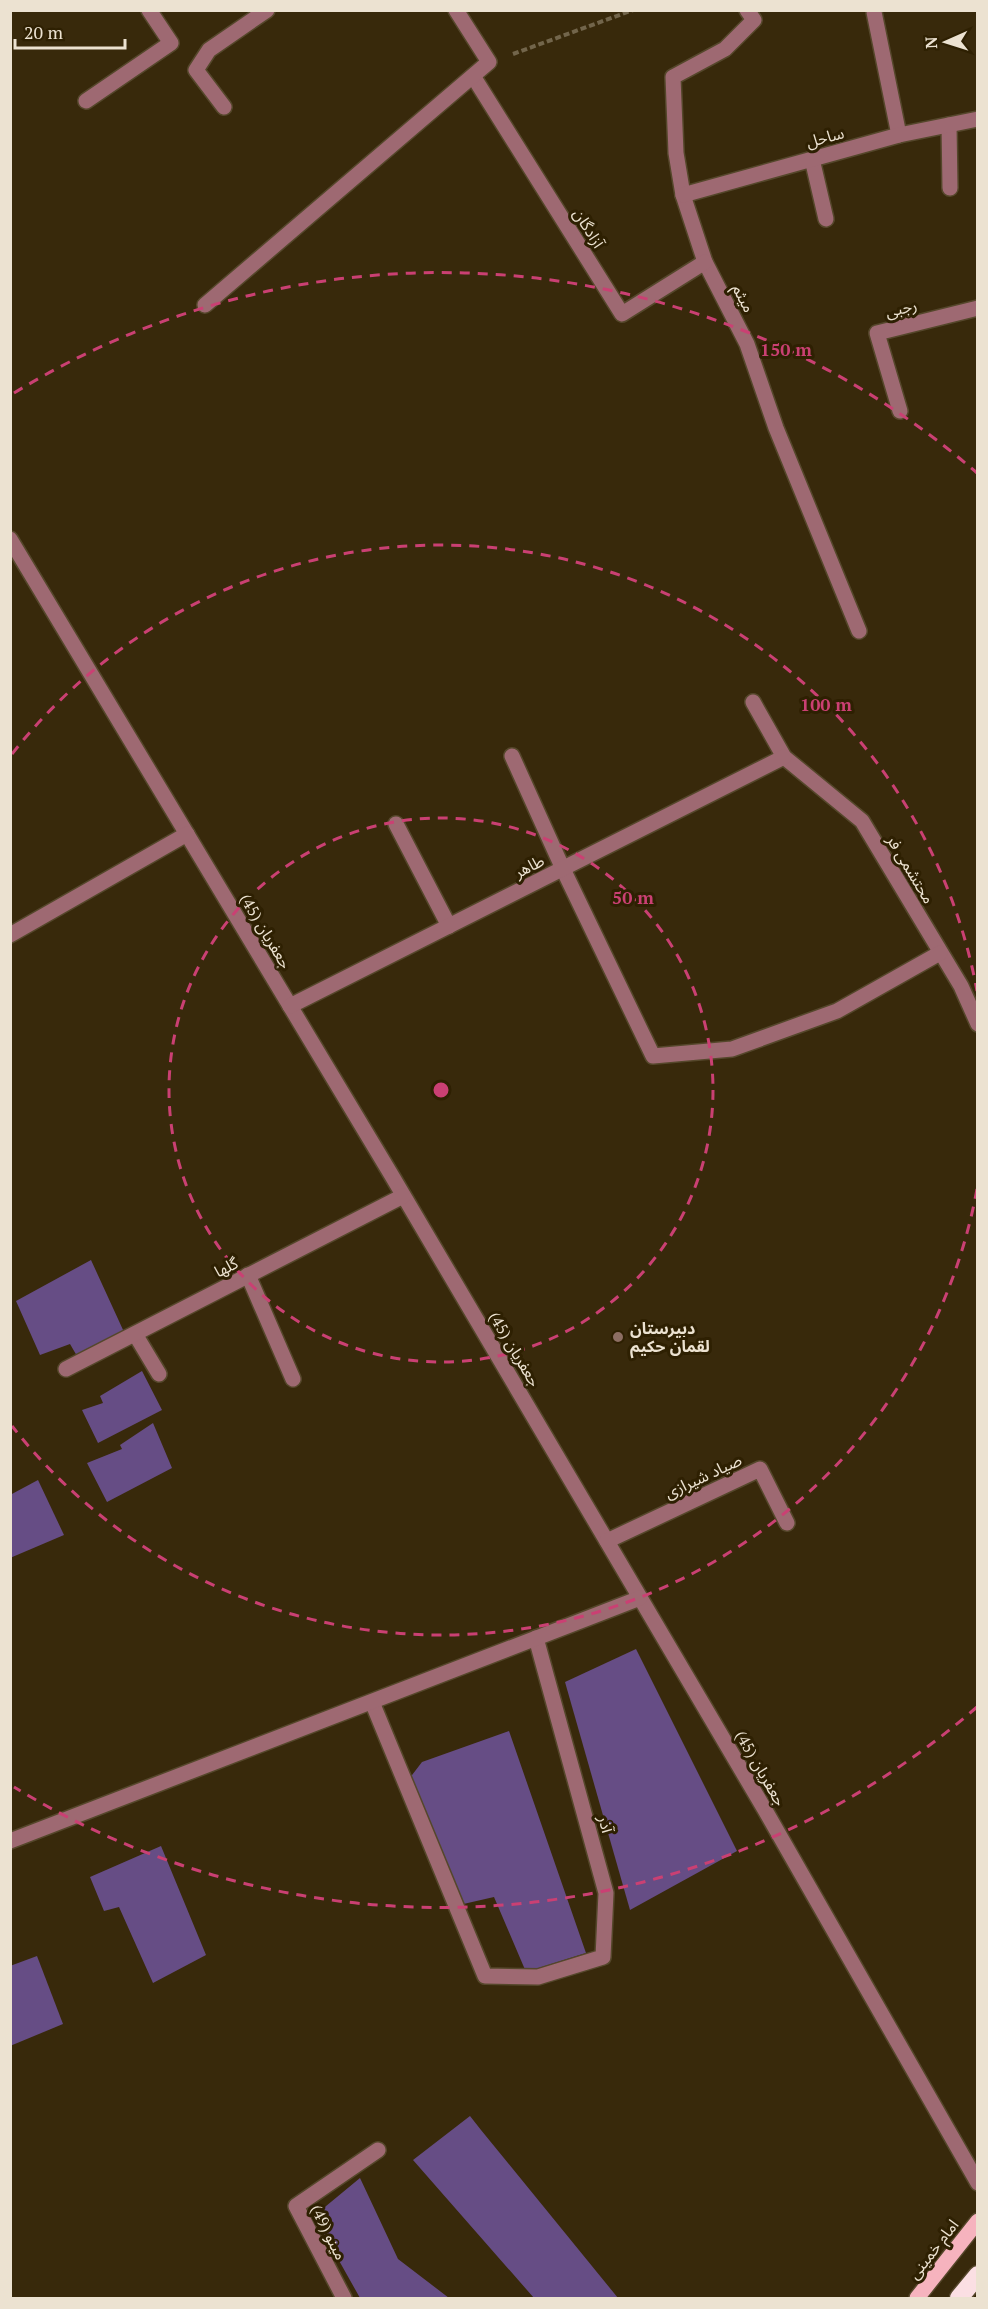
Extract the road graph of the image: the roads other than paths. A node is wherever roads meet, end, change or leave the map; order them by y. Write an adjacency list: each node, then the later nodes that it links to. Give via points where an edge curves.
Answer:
1 (149, 10): 7 (street, via 171,43)
2 (267, 10): 8 (street, via 209,50 196,70)
3 (456, 10): 6 (street, via 489,62)
4 (747, 10): 14 (street, میثم, via 754,20 725,49 673,77 676,153)
5 (874, 12): 11 (street)
6 (473, 76): 16 (street, آزادگان, via 622,315); 17 (street)
7 (86, 101)
8 (224, 107)
9 (978, 119): 10 (street, ساحل)
10 (949, 125): 11 (street, ساحل); 13 (street)
11 (899, 135): 12 (street, ساحل)
12 (812, 159): 14 (street, ساحل); 15 (street)
13 (950, 188)
14 (683, 195): 16 (street, میثم)
15 (826, 219)
16 (705, 262): 21 (street, میثم, via 747,344 776,428)
17 (205, 305)
18 (978, 308): 19 (street, رجبی, via 877,333)
19 (900, 411)
20 (10, 539): 26 (street, جعفریان (45))
21 (859, 631)
22 (753, 702): 24 (street)
23 (512, 756): 27 (street)
24 (784, 757): 27 (street, طاهر); 30 (street, محتشمی فر, via 862,821)
25 (396, 824): 28 (street)
26 (187, 834): 29 (street); 31 (street, جعفریان (45))
27 (562, 869): 28 (street, طاهر); 30 (street, via 653,1056 732,1049 837,1011)
28 (449, 926): 31 (street, طاهر)
29 (10, 935)
30 (940, 953): 32 (street, محتشمی فر)
31 (290, 1006): 33 (street, جعفریان (45))
32 (978, 1024)
33 (403, 1196): 34 (street, گلها); 40 (street, جعفریان (45))
34 (248, 1275): 35 (street, گلها); 38 (street)
35 (135, 1334): 36 (street, گلها); 37 (street)
36 (66, 1369)
37 (159, 1374)
38 (293, 1379)
39 (787, 1523): 40 (street, صیاد شیرازی, via 760,1469)
40 (607, 1541): 41 (street, جعفریان (45))
41 (640, 1598): 42 (street); 46 (street, جعفریان (45))
42 (536, 1638): 43 (street); 43 (street, آذر, via 606,1893 603,1957 538,1977 484,1976)
43 (372, 1702): 44 (street)
44 (10, 1841)
45 (378, 2150): 49 (street, مینو (49), via 296,2206)
46 (978, 2183)
47 (978, 2221): 50 (main road, امام خمینی)
48 (978, 2275): 51 (highway)
49 (344, 2298)
50 (917, 2298)
51 (959, 2298)

